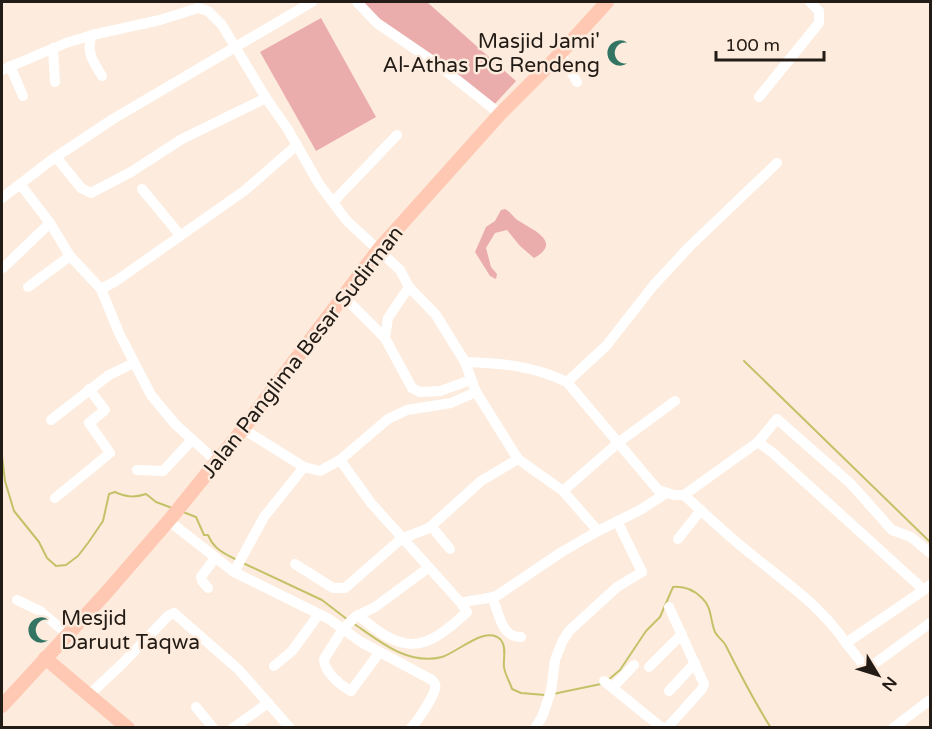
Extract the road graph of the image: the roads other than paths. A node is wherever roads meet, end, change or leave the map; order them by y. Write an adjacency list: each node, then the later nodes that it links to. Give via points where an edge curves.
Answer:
1 (312, 2): 6 (street)
2 (357, 2): 16 (street, via 376,23 437,64)
3 (606, 2): 8 (main road, Jalan Panglima Besar Sudirman)
4 (810, 2): 14 (street, via 819,11 819,23)
5 (92, 35): 6 (street, via 198,8 208,11); 7 (street); 10 (street, via 90,55)
6 (234, 46): 15 (street); 19 (street)
7 (53, 48): 9 (street); 11 (street)
8 (560, 53): 12 (street); 16 (main road, Jalan Panglima Besar Sudirman)
9 (6, 68): 13 (street)
10 (102, 76)
11 (55, 82)
12 (577, 82)
13 (23, 96)
14 (759, 97)
15 (266, 98): 18 (street); 19 (street, via 182,139 91,193 81,188)
16 (500, 114): 27 (main road, Jalan Panglima Besar Sudirman)
17 (397, 135): 24 (street)
18 (297, 145): 24 (street); 26 (street, via 244,191)
19 (56, 157): 21 (street)
20 (777, 163): 38 (street, via 690,246 607,345)
21 (20, 184): 23 (street); 25 (street)
22 (142, 189): 26 (street)
23 (2, 198)
24 (333, 202): 27 (street, via 347,221)
25 (50, 223): 28 (street); 29 (street)
26 (180, 235): 32 (street)
27 (380, 249): 30 (street); 33 (main road, Jalan Panglima Besar Sudirman)
28 (70, 256): 31 (street); 32 (street)
29 (3, 268)
30 (409, 286): 34 (street, via 388,318); 35 (street, via 436,315)
31 (28, 287)
32 (101, 289): 36 (street)
33 (344, 297): 34 (street); 45 (main road, Jalan Panglima Besar Sudirman)
34 (385, 338): 39 (street)
35 (465, 362): 37 (street); 38 (street, via 523,366)
36 (134, 363): 40 (street); 46 (street, via 151,394)
37 (471, 380): 39 (street, via 440,391 420,392); 41 (street)
38 (567, 382): 47 (street)
39 (412, 388): 43 (street)
40 (89, 389): 44 (street); 57 (street, via 105,410 89,423 110,453)
41 (476, 392): 43 (street, via 451,403); 49 (street)
42 (675, 401): 47 (street)
43 (415, 409): 50 (street, via 388,419)
44 (51, 420)
45 (243, 429): 51 (main road, Jalan Panglima Besar Sudirman); 52 (street)
46 (192, 440): 51 (street); 53 (street, via 163,471)
47 (619, 442): 54 (street); 55 (street)
48 (758, 442): 56 (street); 66 (street, via 777,419 851,484 892,530 911,537); 72 (street)
49 (518, 459): 54 (street); 61 (street, via 481,481)
50 (340, 460): 52 (street, via 320,471); 63 (street)
51 (216, 461): 59 (main road, Jalan Panglima Besar Sudirman)
52 (304, 467): 69 (street, via 264,517)
53 (137, 470)
54 (563, 491): 62 (street)
55 (665, 494): 56 (street); 60 (street)
56 (684, 495): 58 (street)
57 (55, 498)
58 (700, 510): 64 (street); 83 (street, via 795,587 832,623)
59 (170, 520): 67 (street); 80 (main road, Jalan Panglima Besar Sudirman)
60 (617, 521): 62 (street); 101 (street, via 642,572 617,587 574,625 562,642 542,717)
61 (431, 526): 63 (street); 65 (street)
62 (598, 531): 73 (street)
63 (401, 539): 68 (street, via 345,588 333,588); 70 (street)
64 (678, 539)
65 (450, 549)
66 (930, 554)
67 (215, 558): 69 (street); 71 (street, via 201,577)
68 (295, 564)
69 (236, 567): 77 (street)
70 (428, 568): 75 (street); 78 (street)
71 (208, 588)
72 (928, 589): 83 (street)
73 (492, 598): 75 (street); 82 (street, via 504,630)
74 (17, 600): 80 (street, via 40,611)
75 (461, 603): 78 (street, via 467,612 418,645 405,645)
76 (669, 607): 81 (street)
77 (319, 614): 78 (street); 88 (street, via 292,651)
78 (351, 621): 84 (street); 84 (street, via 323,660 330,672 351,691)
79 (930, 623): 83 (street, via 871,667 861,662)
80 (67, 634): 85 (main road, Jalan Panglima Besar Sudirman)
81 (682, 634): 86 (street); 89 (street)
82 (521, 637)
83 (846, 643)
84 (379, 653): 96 (street, via 422,673 435,685)
85 (45, 658): 91 (main road); 94 (main road, Jalan Panglima Besar Sudirman)
86 (695, 663): 90 (street); 103 (street, via 703,680 702,689)
87 (634, 665): 102 (street, via 609,684)
88 (274, 666)
89 (649, 667)
90 (669, 691)
91 (89, 695): 93 (street, via 174,613 239,670); 97 (main road)
92 (930, 700): 104 (street)
93 (268, 703): 99 (street); 100 (street)
94 (2, 706)
95 (196, 707): 98 (street)
96 (417, 726)
97 (128, 728)
98 (213, 728)
99 (233, 728)
100 (290, 728)
101 (535, 728)
102 (662, 728)
103 (667, 728)
104 (893, 728)

